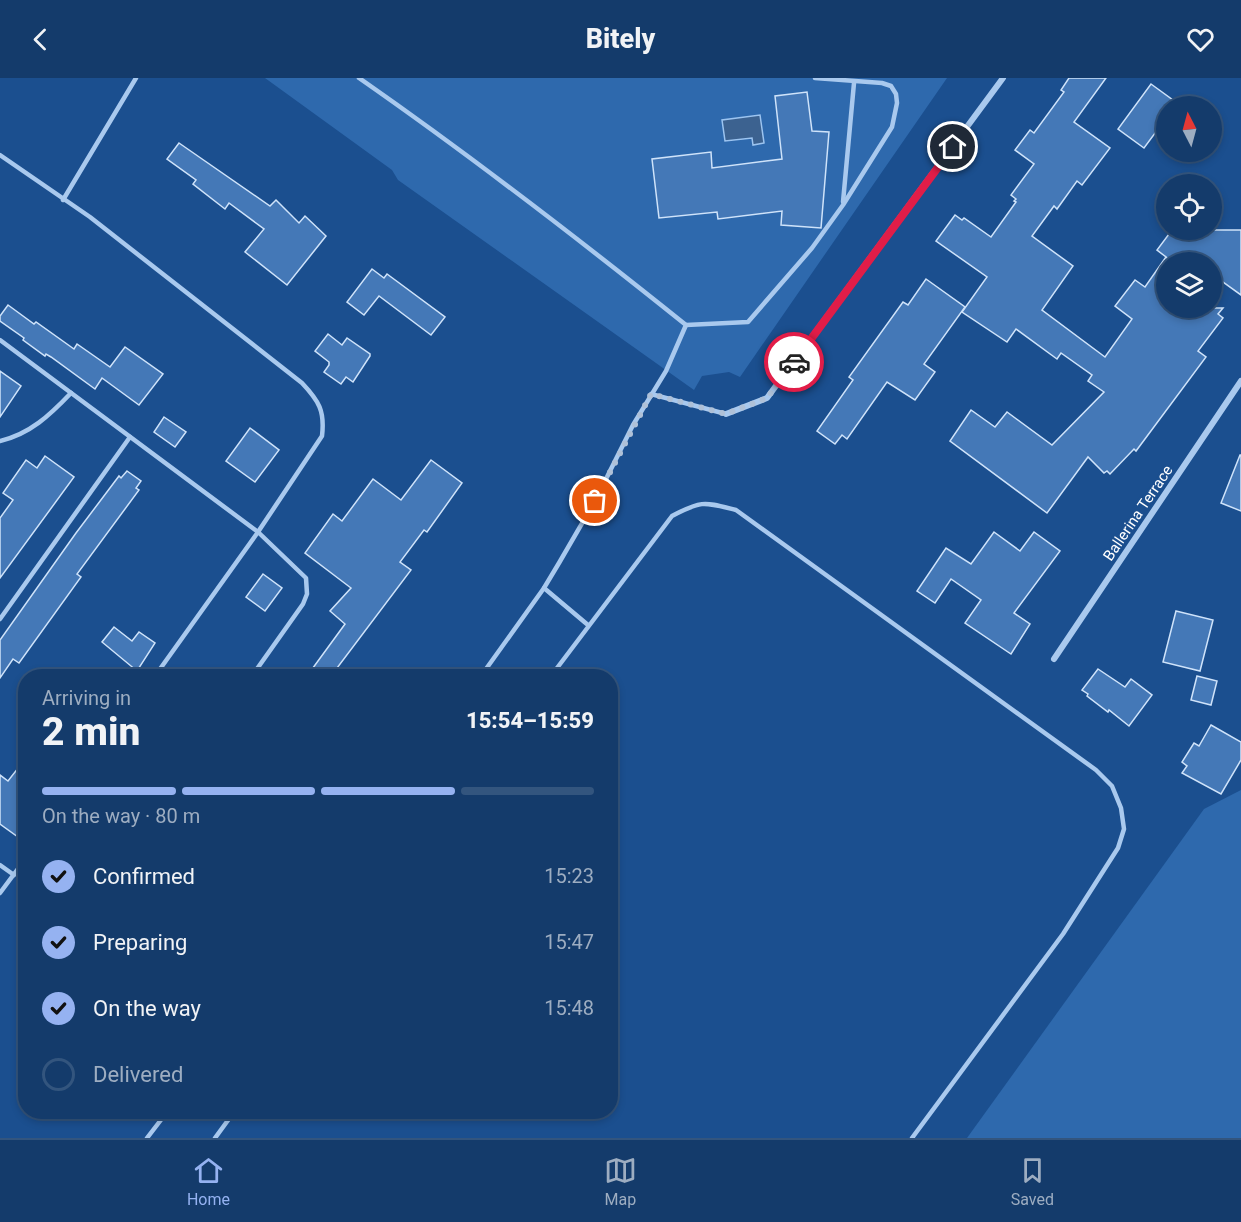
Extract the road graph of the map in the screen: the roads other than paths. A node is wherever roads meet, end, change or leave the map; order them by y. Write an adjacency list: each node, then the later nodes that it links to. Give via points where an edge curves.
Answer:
1 (136, 78): 7 (lane)
2 (359, 78): 9 (lane, via 429,126)
3 (815, 78): 5 (lane)
4 (1003, 78): 14 (street, via 767,398)
5 (854, 82): 8 (lane); 8 (lane, via 891,86 897,103 892,127)
6 (0, 155): 7 (lane)
7 (63, 200): 17 (lane, via 292,376 317,400 324,421 322,436)
8 (843, 205): 9 (lane, via 812,248 748,322)
9 (686, 325): 13 (lane)
10 (0, 340): 12 (lane)
11 (1241, 381): 21 (street, Ballerina Terrace)
12 (71, 393): 15 (lane); 16 (lane, via 43,421 18,437)
13 (651, 394): 14 (lane); 18 (lane)
14 (726, 414)
15 (130, 437): 17 (lane); 19 (lane)
16 (0, 441)
17 (258, 532): 22 (lane); 23 (lane, via 306,578 307,594)
18 (544, 588): 20 (lane); 24 (lane)
19 (0, 619)
20 (588, 625): 25 (lane); 34 (lane, via 672,516 696,504 736,510 1096,770 1112,786 1121,807 1124,829 1118,848 1063,934)
21 (1054, 659)
22 (160, 669)
23 (257, 669)
24 (486, 669)
25 (556, 669)
26 (0, 865): 28 (lane)
27 (18, 869): 28 (lane)
28 (14, 875): 29 (lane)
29 (0, 893)
30 (162, 1119): 32 (lane)
31 (229, 1119): 33 (lane)
32 (147, 1138)
33 (215, 1138)
34 (912, 1138)

